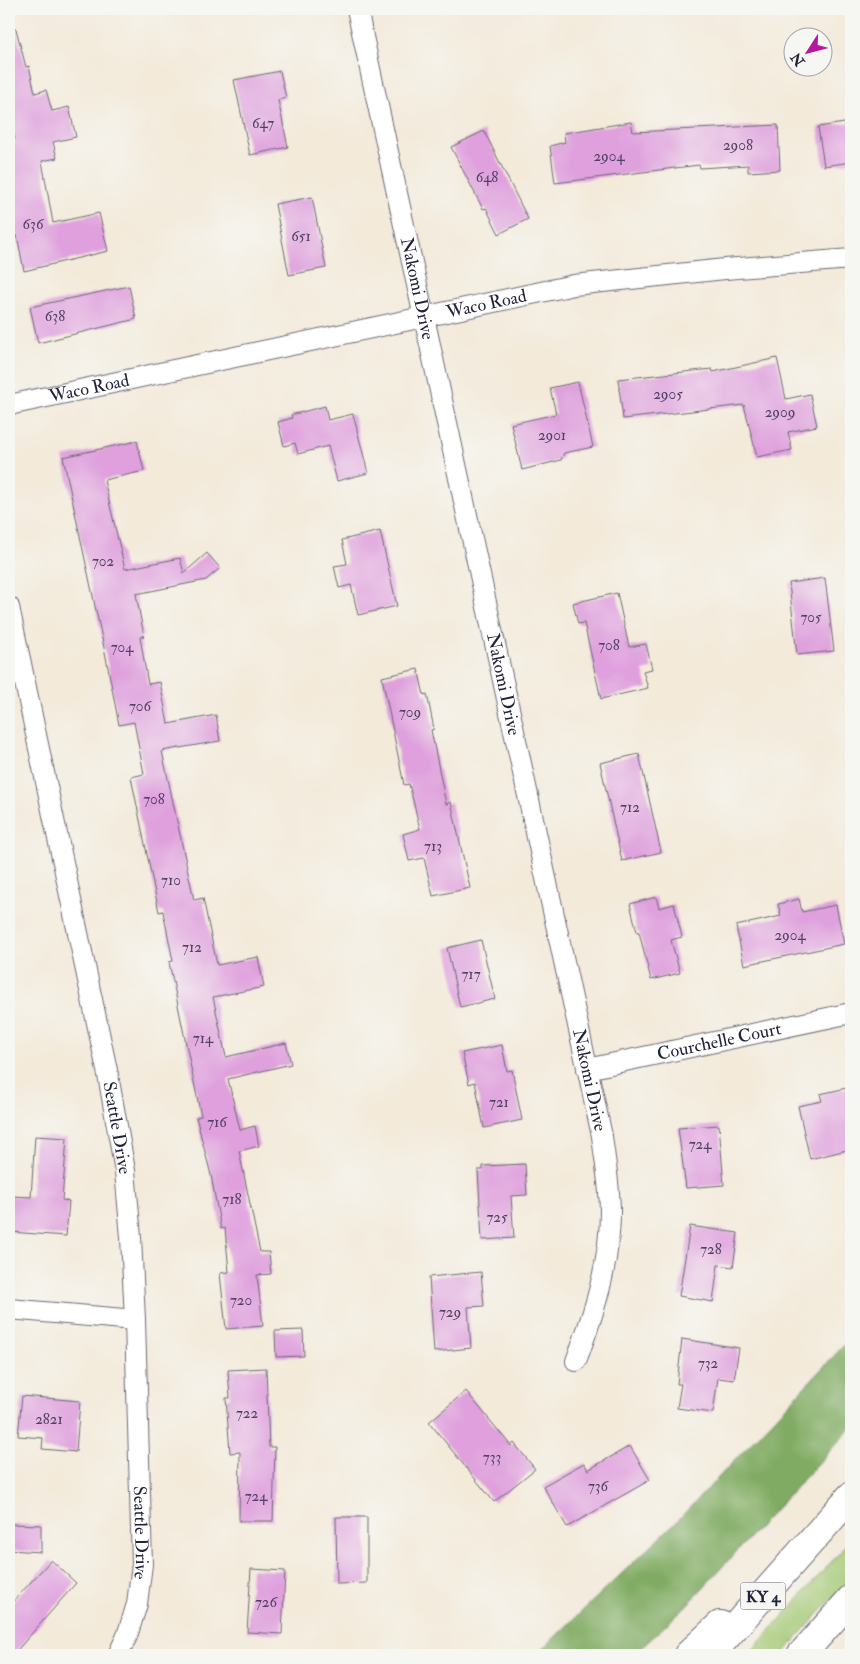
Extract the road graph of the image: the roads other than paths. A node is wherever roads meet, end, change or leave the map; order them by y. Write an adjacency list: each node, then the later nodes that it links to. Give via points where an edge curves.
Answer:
1 (357, 9): 3 (street, Nakomi Drive)
2 (851, 259): 3 (street, Waco Road, via 574,285)
3 (423, 318): 4 (street, Waco Road); 7 (street, Nakomi Drive)
4 (9, 405)
5 (9, 607): 9 (street, Seattle Drive, via 108,1075 125,1171)
6 (851, 1013): 7 (street, Courchelle Court)
7 (587, 1069): 10 (street, Nakomi Drive, via 602,1136 610,1212 600,1288)
8 (9, 1310): 9 (street)
9 (135, 1320): 15 (street, Seattle Drive, via 142,1564 137,1604)
10 (576, 1361)
11 (851, 1496): 12 (highway, KY 4)
12 (816, 1536): 16 (highway); 17 (highway, KY 4)
13 (851, 1599): 18 (highway)
14 (851, 1604): 19 (highway)
15 (118, 1655)
16 (688, 1655)
17 (710, 1655)
18 (801, 1655)
19 (813, 1655)

